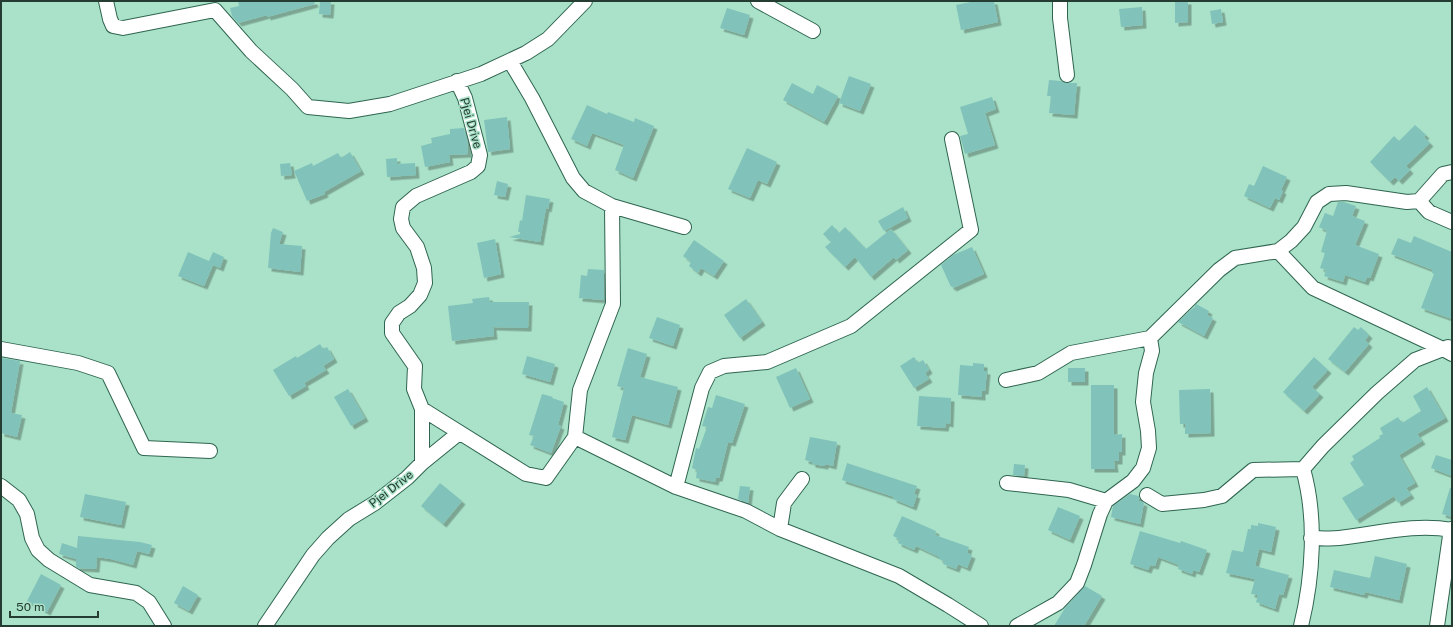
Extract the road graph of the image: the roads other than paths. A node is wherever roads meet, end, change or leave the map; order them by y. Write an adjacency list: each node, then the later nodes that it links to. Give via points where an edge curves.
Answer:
1 (106, 1): 5 (street, via 113,26 123,28)
2 (585, 1): 7 (street, via 548,38)
3 (758, 1): 6 (street)
4 (1060, 1): 8 (street)
5 (215, 6): 9 (street, via 234,33 308,108 349,111 390,104)
6 (813, 31)
7 (510, 61): 9 (street); 13 (street, via 573,178 584,191)
8 (1067, 75)
9 (457, 81): 21 (street, Pjei Drive, via 465,98 480,155 478,166 471,172 416,196 403,207 401,219 403,228 417,247 424,268 425,283 420,295 399,313 392,323 392,333 415,366 414,389)
10 (952, 139): 30 (street, via 971,230 851,326 767,362 724,366 710,372 702,388)
11 (1452, 172): 12 (street, via 1443,174)
12 (1419, 201): 14 (street, via 1429,212); 16 (street, via 1407,202 1346,193 1329,194 1317,202 1304,227)
13 (612, 206): 15 (street); 23 (street, via 613,304 580,390)
14 (1452, 222)
15 (684, 227)
16 (1278, 251): 17 (street, via 1235,258 1219,270); 19 (street, via 1313,288)
17 (1150, 338): 20 (street, via 1071,353 1038,373); 32 (street, via 1152,350 1143,402 1149,448 1143,468 1133,481)
18 (1, 349): 24 (street, via 78,363 108,373 144,448)
19 (1449, 350): 26 (street, via 1415,360 1366,404)
20 (1006, 380)
21 (422, 409): 22 (street); 25 (street, Pjei Drive)
22 (459, 433): 23 (street, via 526,474 546,478); 25 (street)
23 (575, 437): 30 (street)
24 (210, 451)
25 (422, 463): 37 (street, Pjei Drive, via 402,482 349,519 328,538 313,555)
26 (1303, 469): 31 (street, via 1253,470 1222,496 1204,500 1162,504); 35 (street, via 1307,482)
27 (802, 480): 33 (street, via 784,503)
28 (1007, 483): 32 (street, via 1068,490)
29 (1, 486): 36 (street, via 19,500 27,514 32,538 38,550 90,585 136,594 149,602)
30 (676, 487): 33 (street, via 746,511)
31 (1146, 495)
32 (1106, 501): 39 (street, via 1076,583 1058,603)
33 (780, 529): 38 (street, via 899,576)
34 (1452, 529): 35 (street, via 1429,527 1338,538); 41 (street)
35 (1311, 538): 40 (street, via 1310,578)
36 (164, 626)
37 (265, 626)
38 (981, 626)
39 (1017, 626)
40 (1301, 626)
41 (1437, 626)

